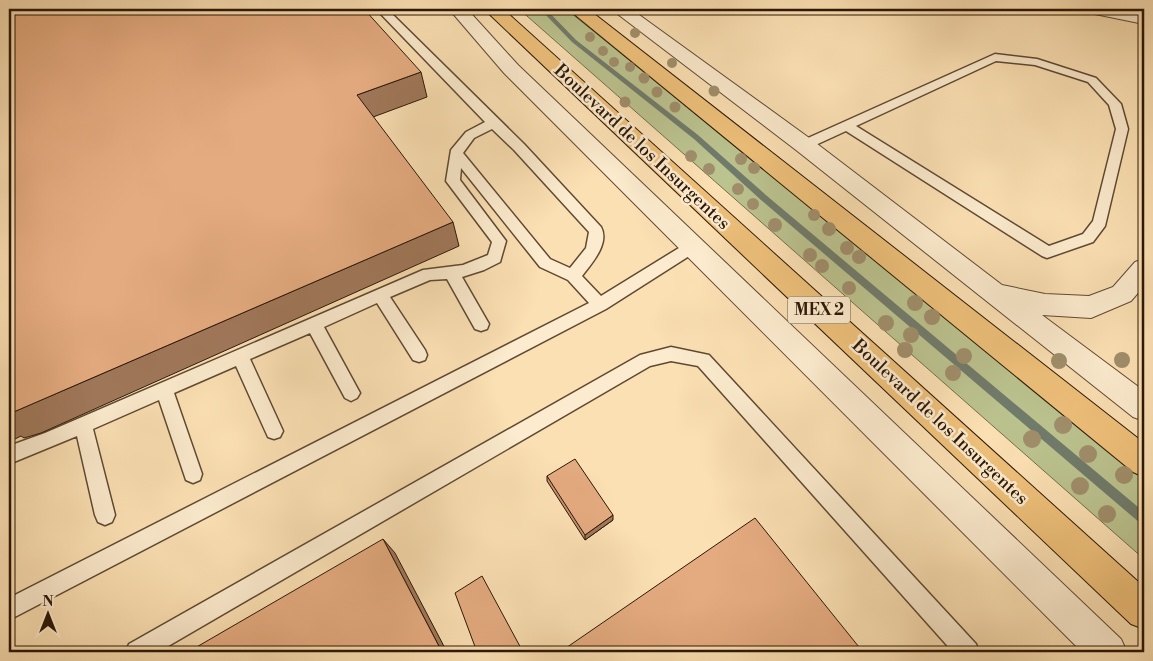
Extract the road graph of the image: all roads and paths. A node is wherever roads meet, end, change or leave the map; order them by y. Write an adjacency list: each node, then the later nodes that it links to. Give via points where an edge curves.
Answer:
1 (381, 9): 8 (lane)
2 (458, 9): 12 (street, via 511,69)
3 (493, 9): 33 (highway, Boulevard de los Insurgentes / MEX 2)
4 (577, 9): 29 (highway)
5 (620, 9): 10 (street)
6 (1096, 9): 7 (street)
7 (1144, 19)
8 (493, 123): 11 (lane, via 470,135); 15 (lane, via 596,231 598,240)
9 (847, 126): 9 (lane, via 995,57 1037,62 1092,80 1115,104 1122,129 1100,222 1088,238 1047,252); 10 (lane)
10 (804, 144): 16 (street)
11 (456, 153): 14 (lane, via 453,181 499,241 495,258 476,268); 15 (lane, via 545,263)
12 (692, 248): 18 (lane); 36 (street)
13 (1144, 269): 16 (street, via 1122,294 1091,306 1045,305)
14 (452, 274): 17 (lane, via 428,274); 20 (lane)
15 (573, 276): 18 (lane)
16 (992, 292): 25 (street)
17 (380, 295): 19 (lane); 21 (lane)
18 (600, 305): 32 (lane)
19 (314, 324): 22 (lane); 24 (lane)
20 (481, 324)
21 (419, 355)
22 (240, 356): 23 (lane); 27 (lane)
23 (164, 389): 26 (lane); 30 (lane)
24 (351, 392)
25 (1144, 408)
26 (83, 425): 28 (lane); 31 (lane)
27 (274, 431)
28 (9, 455)
29 (1144, 462)
30 (193, 474)
31 (105, 516)
32 (9, 609)
33 (1144, 611)
34 (137, 652): 35 (lane, via 646,360 671,354 703,360)
35 (968, 652)
36 (1108, 652)

